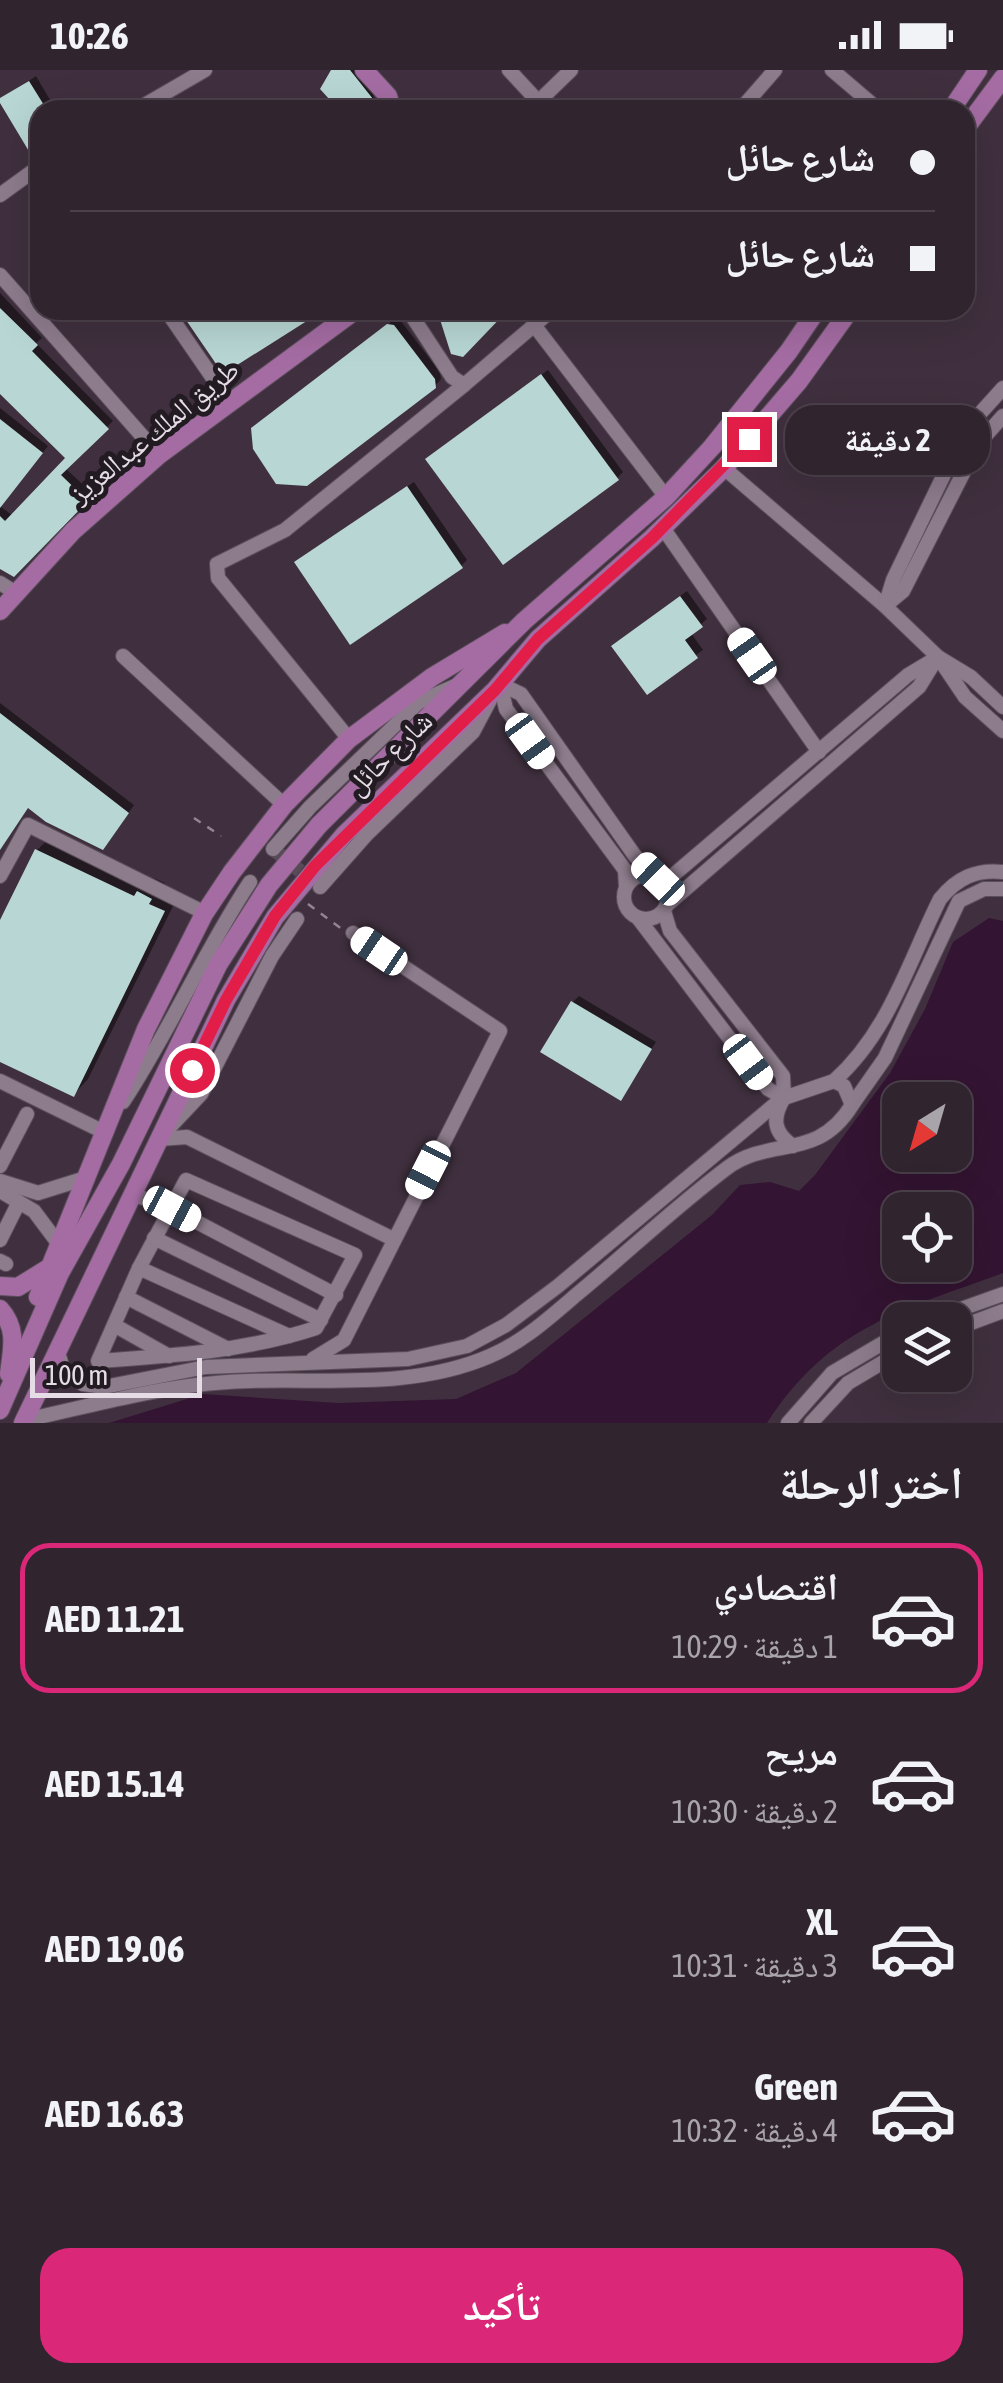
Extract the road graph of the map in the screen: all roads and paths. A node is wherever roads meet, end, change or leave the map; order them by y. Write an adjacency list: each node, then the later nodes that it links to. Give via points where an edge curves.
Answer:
1 (205, 70): 9 (street)
2 (364, 70): 10 (main road)
3 (509, 70): 11 (street)
4 (571, 70): 12 (street)
5 (775, 70): 13 (street)
6 (832, 70): 14 (street)
7 (978, 70): 15 (main road)
8 (1003, 78): 16 (main road)
9 (153, 100)
10 (389, 100)
11 (536, 100)
12 (547, 100)
13 (749, 100)
14 (867, 100)
15 (958, 100)
16 (975, 116)
17 (30, 173): 18 (street)
18 (0, 195)
19 (0, 276): 20 (street)
20 (30, 310)
21 (39, 320): 33 (street)
22 (173, 320): 31 (street)
23 (330, 320): 31 (main road, طريق الملك عبدالعزيز)
24 (415, 320): 29 (street)
25 (540, 320): 28 (street)
26 (809, 320): 35 (main road, شارع حائل)
27 (843, 320): 34 (main road, شارع حائل)
28 (534, 325): 29 (street); 35 (street)
29 (458, 381): 47 (street, via 285,530 218,564 218,578)
30 (1003, 388): 38 (street, via 966,429)
31 (230, 403): 33 (main road, طريق الملك عبدالعزيز)
32 (1003, 416): 38 (street, via 978,444 903,590)
33 (159, 455): 37 (main road, طريق الملك عبدالعزيز)
34 (724, 468): 36 (main road, شارع حائل); 38 (street)
35 (666, 497): 40 (main road, شارع حائل)
36 (663, 528): 44 (main road, شارع حائل, via 538,639); 48 (street)
37 (8, 588): 39 (main road, طريق الملك عبدالعزيز)
38 (885, 606): 42 (street)
39 (0, 610)
40 (524, 621): 43 (main road, شارع حائل); 47 (main road)
41 (123, 656): 49 (street)
42 (938, 656): 45 (street); 46 (street, via 965,697); 48 (street); 61 (street, via 919,687)
43 (470, 679): 52 (street, via 419,702); 74 (main road, شارع حائل, via 268,885 218,965)
44 (498, 687): 55 (street, via 521,694); 57 (street, via 473,732); 58 (street, via 506,709 625,870); 72 (main road, شارع حائل, via 344,835 275,916)
45 (1003, 707)
46 (1003, 731)
47 (349, 739): 49 (main road)
48 (819, 752): 55 (street, via 671,877)
49 (284, 805): 62 (main road)
50 (194, 818): 51 (path)
51 (222, 836)
52 (273, 849)
53 (1003, 872): 67 (street, via 969,875 940,899 887,1018)
54 (0, 876): 62 (street, via 28,825)
55 (658, 879): 58 (street, via 644,875); 61 (street, via 667,891)
56 (250, 882): 71 (street)
57 (320, 887)
58 (626, 887): 63 (street, via 627,909)
59 (1003, 889): 69 (street, via 984,888 959,902 885,1058)
60 (308, 904): 65 (path)
61 (665, 908): 63 (street, via 652,919); 68 (street, via 670,931 782,1076)
62 (206, 913): 71 (main road, via 146,1029)
63 (638, 918): 68 (street, via 768,1089)
64 (297, 919): 72 (street, via 200,1094)
65 (349, 932): 83 (street, via 500,1032)
66 (0, 1081): 71 (street)
67 (834, 1081): 68 (street); 69 (street)
68 (784, 1098): 73 (street, via 776,1128); 105 (street, via 506,1325 438,1354)
69 (852, 1105): 73 (street, via 828,1132)
70 (28, 1114): 75 (street)
71 (110, 1124): 77 (main road)
72 (158, 1139): 79 (main road, شارع حائل); 83 (street, via 187,1137)
73 (793, 1146): 107 (street, via 734,1163 538,1327 491,1356 413,1377)
74 (121, 1164): 77 (main road); 108 (main road, شارع حائل, via 60,1273)
75 (0, 1166)
76 (0, 1181): 77 (street, via 38,1193)
77 (82, 1186): 85 (main road)
78 (0, 1191): 80 (street)
79 (135, 1194): 81 (street); 102 (main road, شارع حائل)
80 (19, 1202): 84 (street); 85 (street, via 44,1220)
81 (172, 1209): 82 (street); 86 (street, via 186,1180); 91 (street)
82 (154, 1238): 89 (street); 97 (street)
83 (392, 1239): 87 (street)
84 (0, 1240)
85 (58, 1243): 88 (main road)
86 (355, 1255): 87 (street); 91 (street)
87 (380, 1266): 105 (street, via 344,1340)
88 (48, 1268): 90 (main road, via 18,1288); 108 (main road)
89 (140, 1268): 93 (street); 100 (street)
90 (0, 1286)
91 (336, 1294): 97 (street)
92 (1003, 1294): 94 (street)
93 (126, 1297): 99 (street); 103 (street)
94 (972, 1305)
95 (0, 1309): 108 (main road, via 14,1336)
96 (1003, 1311): 98 (street)
97 (321, 1320): 100 (street)
98 (972, 1322)
99 (114, 1325): 104 (street); 104 (street, via 98,1361)
100 (290, 1337): 103 (street)
101 (882, 1344): 110 (street, via 832,1374)
102 (57, 1349): 105 (street, via 64,1372 104,1387 206,1367); 109 (main road, شارع حائل)
103 (229, 1350): 104 (street)
104 (169, 1356)
105 (309, 1361): 107 (street)
106 (882, 1363): 111 (street, via 848,1383)
107 (300, 1381): 109 (street, via 197,1384)
108 (3, 1403)
109 (24, 1421)
110 (788, 1423)
111 (811, 1423)

